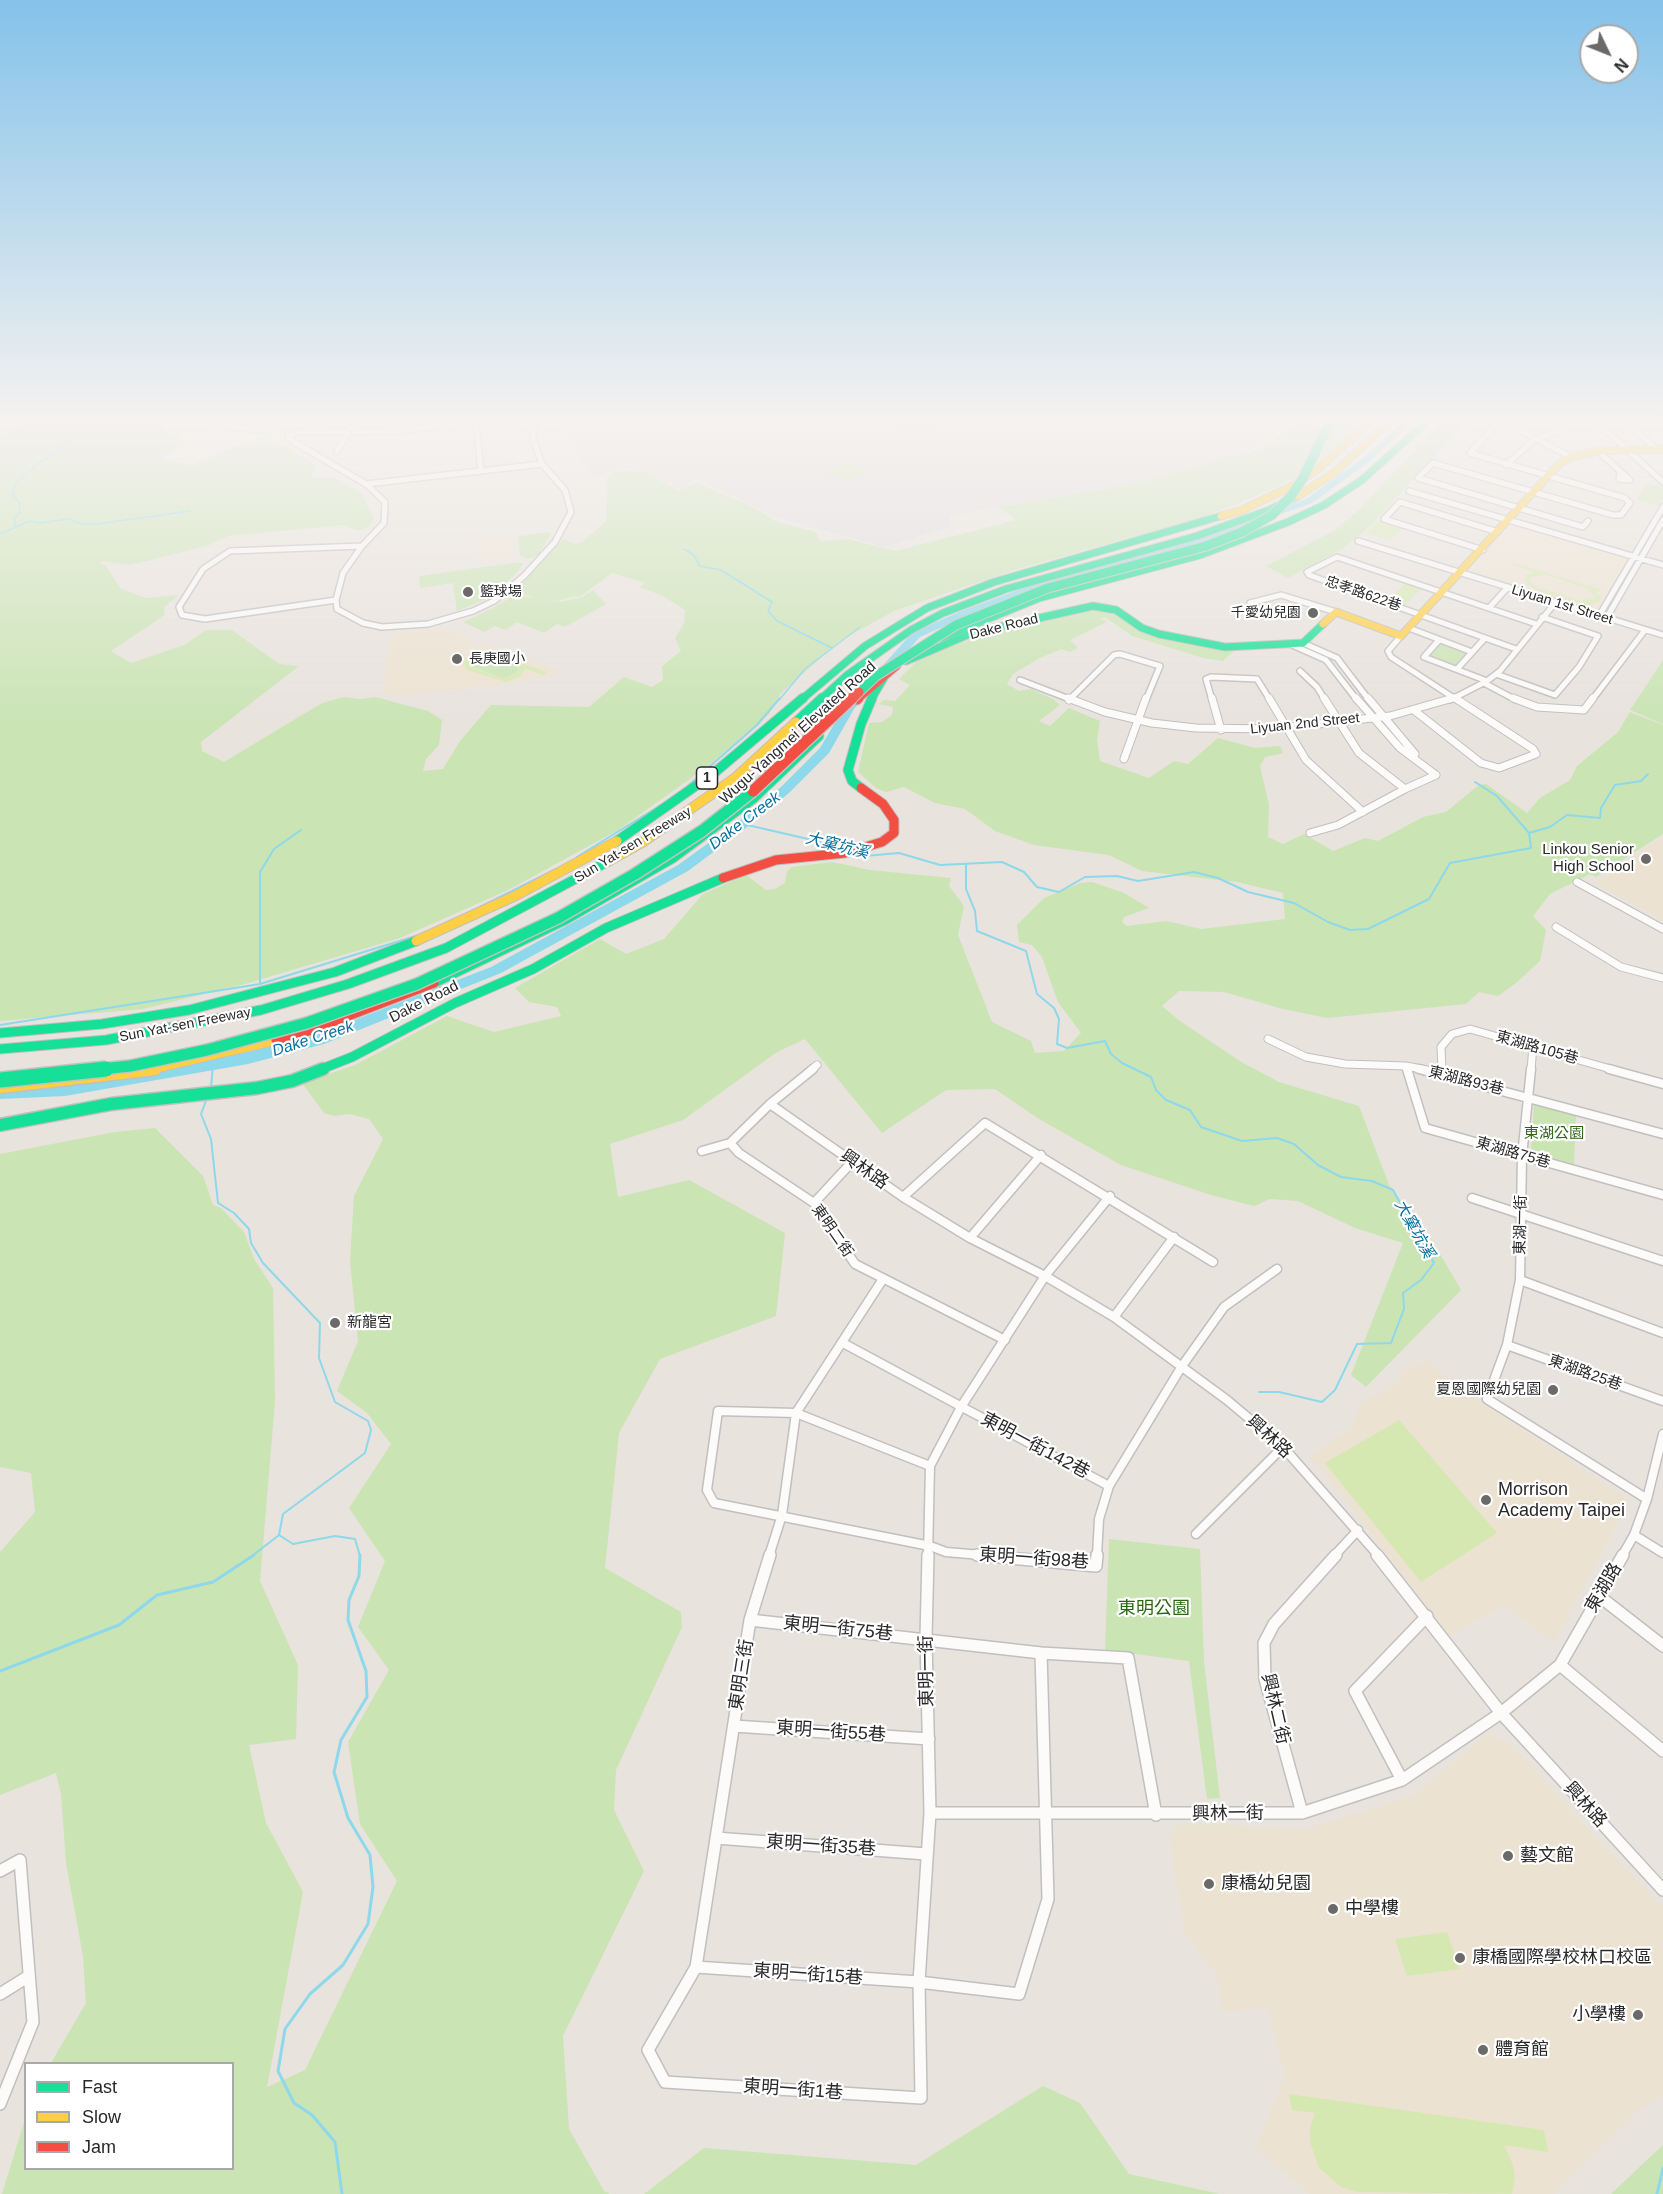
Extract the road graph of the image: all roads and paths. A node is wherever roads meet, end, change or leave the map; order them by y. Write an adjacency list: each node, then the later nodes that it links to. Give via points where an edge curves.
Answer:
1 (384, 519): 19 (street)
2 (567, 519): 27 (street, via 555,542 524,576 494,601 456,618 394,627 363,623 337,609)
3 (1211, 519): 70 (main road, Sun Yat-sen Freeway / 1, via 994,582 927,608 865,646 714,773 648,820 575,864 465,920 395,950 335,972 189,1010 102,1024)
4 (1243, 519): 73 (main road, Sun Yat-sen Freeway / 1, via 1006,589 911,630 847,675 735,778 696,807 624,853 446,948 261,1010 106,1040)
5 (1264, 519): 77 (main road, Wugu-Yangmei Elevated Road, bridge, via 1206,546 1047,588 923,644 876,676 757,788 702,831 558,918 417,984 307,1023 207,1050 130,1066)
6 (1294, 519): 79 (main road, Wugu-Yangmei Elevated Road, bridge, via 1200,555 1039,597 930,644 905,659 849,706 776,779 708,835 565,920 443,980 309,1031 190,1062 116,1076)
7 (1384, 519): 20 (street)
8 (1457, 519): 15 (street)
9 (1556, 519): 13 (street, via 1583,527)
10 (1655, 519): 14 (street)
11 (1508, 520): 15 (main road); 21 (street)
12 (1663, 520): 16 (street)
13 (1588, 521)
14 (1649, 530): 16 (street); 21 (street)
15 (1498, 532): 20 (main road)
16 (1656, 532): 17 (street); 22 (street)
17 (1663, 534)
18 (1358, 541): 24 (street, Liyuan 1st Street)
19 (362, 546): 27 (street, via 343,573); 27 (street, via 230,551 203,568 179,607 182,615 205,619)
20 (1483, 550): 24 (main road)
21 (1633, 557): 22 (street); 33 (street)
22 (1641, 559): 23 (street); 35 (street)
23 (1663, 565)
24 (1462, 572): 25 (street, Liyuan 1st Street); 26 (main road)
25 (1508, 588): 29 (street, Liyuan 1st Street); 30 (street)
26 (1443, 592): 30 (street); 32 (main road); 32 (street, 忠孝路622巷, via 1337,557 1307,572)
27 (336, 600)
28 (1250, 603): 31 (street, via 1281,595)
29 (1555, 603): 33 (street, Liyuan 1st Street); 34 (street, Liyuan 2nd Street)
30 (1490, 608): 36 (street)
31 (1336, 612): 38 (main road); 42 (main road)
32 (1423, 615): 38 (main road); 40 (street)
33 (1599, 616): 35 (street, Liyuan 1st Street)
34 (1542, 617): 36 (street, Liyuan 2nd Street); 49 (street, via 1598,636 1579,667 1555,695)
35 (1606, 619): 37 (street, Liyuan 1st Street)
36 (1536, 624): 43 (street, Liyuan 2nd Street)
37 (1645, 630): 39 (street, Liyuan 1st Street); 51 (street, via 1584,710 1549,710 1522,703)
38 (1405, 632): 41 (street); 52 (street, via 1388,651 1391,657)
39 (1663, 635)
40 (1485, 638): 43 (street); 44 (street)
41 (1439, 640): 44 (street); 45 (street, via 1424,657)
42 (1297, 644): 47 (street, via 1333,656); 48 (street, via 1326,660); 82 (main road, Dake Road, via 1232,647 1169,637 1142,628 1116,610 1093,606 984,630 912,658 879,683 852,751 849,776 883,804 896,828 882,842 851,851 777,860 738,871 606,928 533,969 455,1003 352,1057 275,1085 111,1104)
43 (1516, 650): 49 (street, Liyuan 2nd Street)
44 (1472, 652): 45 (street)
45 (1456, 669): 51 (street)
46 (1300, 671): 58 (street, via 1317,687)
47 (1347, 672): 48 (street); 55 (street)
48 (1336, 673): 56 (street)
49 (1496, 674): 51 (street, Liyuan 2nd Street)
50 (1020, 680): 53 (street, Liyuan 2nd Street)
51 (1486, 682): 52 (street, Liyuan 2nd Street)
52 (1455, 698): 54 (street, Liyuan 2nd Street); 54 (street, via 1536,754 1500,768 1481,763)
53 (1069, 700): 57 (street, Liyuan 2nd Street); 57 (street, via 1114,656 1120,654 1160,666)
54 (1414, 711): 55 (street, Liyuan 2nd Street)
55 (1382, 717): 56 (street, Liyuan 2nd Street); 61 (street)
56 (1373, 718): 58 (street, Liyuan 2nd Street); 61 (street)
57 (1137, 720): 60 (street, Liyuan 2nd Street); 62 (street)
58 (1338, 722): 59 (street, Liyuan 2nd Street); 63 (street, via 1359,753)
59 (1288, 728): 60 (street, Liyuan 2nd Street); 60 (street, via 1257,679 1211,677 1206,680); 64 (street, via 1306,760)
60 (1221, 730)
61 (1390, 731): 63 (street, via 1400,748 1436,775)
62 (1124, 759)
63 (1405, 789): 64 (street)
64 (1363, 812): 65 (street)
65 (1310, 833)
66 (1577, 882): 68 (street)
67 (1556, 927): 69 (street, via 1621,967)
68 (1663, 929)
69 (1663, 978)
70 (0, 1033)
71 (1268, 1039): 75 (street, 東湖路93巷, via 1306,1058)
72 (1533, 1046): 76 (street, 東湖路105巷, via 1470,1029 1452,1034 1441,1047); 78 (street, 東湖路105巷); 80 (street, 東湖一街)
73 (0, 1049)
74 (817, 1065): 81 (street)
75 (1406, 1066): 76 (street, 東湖路93巷); 87 (street, 東湖路75巷, via 1425,1128)
76 (1442, 1073): 80 (street, 東湖路93巷)
77 (0, 1080)
78 (1663, 1084)
79 (0, 1087)
80 (1528, 1097): 83 (street, 東湖路93巷); 87 (street, 東湖一街)
81 (770, 1104): 84 (street); 88 (street, 興林路)
82 (0, 1125)
83 (1663, 1134)
84 (730, 1143): 85 (street); 93 (street, 東明二街)
85 (702, 1150)
86 (1041, 1155): 90 (street); 91 (street, via 985,1123); 96 (street)
87 (1522, 1156): 89 (street, 東湖路75巷); 94 (street, 東湖一街)
88 (852, 1162): 91 (street, 興林路); 93 (street)
89 (1663, 1195)
90 (1110, 1196): 95 (street); 100 (street, 東明一街)
91 (903, 1197): 96 (street, 興林路)
92 (1472, 1198): 94 (street)
93 (814, 1203): 101 (street, 東明二街, via 855,1264)
94 (1521, 1213): 97 (street); 102 (street, 東湖一街)
95 (1174, 1237): 98 (street); 103 (street)
96 (970, 1238): 100 (street, 興林路)
97 (1663, 1261)
98 (1213, 1262)
99 (1276, 1269): 108 (street, via 1224,1307)
100 (1045, 1276): 103 (street, 興林路); 105 (street, 東明一街)
101 (884, 1279): 105 (street, 東明二街); 106 (street, 東明三街)
102 (1520, 1280): 104 (street); 107 (street, 東湖一街)
103 (1114, 1317): 108 (street, 興林路)
104 (1663, 1333)
105 (1005, 1340): 110 (street, 東明一街)
106 (843, 1343): 110 (street, 東明一街142巷); 111 (street, 東明三街)
107 (1507, 1345): 109 (street, 東湖路25巷); 117 (street, 東湖一街, via 1487,1399)
108 (1182, 1366): 113 (street, 興林路); 116 (street)
109 (1663, 1401)
110 (961, 1407): 115 (street, 東明一街); 116 (street, 東明一街142巷)
111 (796, 1413): 115 (street); 118 (street, 東明三街); 118 (street, via 718,1411 708,1479 707,1490 714,1503)
112 (1663, 1434): 114 (street, 東湖路)
113 (1283, 1447): 119 (street, 興林路); 120 (street)
114 (1660, 1462): 117 (street, 東湖路)
115 (930, 1466): 122 (street, 東明一街)
116 (1109, 1486): 122 (street, 東明一街98巷, via 1099,1519 1096,1566 946,1552)
117 (1647, 1499): 121 (street, 東湖路)
118 (782, 1515): 122 (street); 126 (street, 東明三街)
119 (1358, 1530): 125 (street, 興林路); 137 (street, 興林二街, via 1274,1624 1264,1643 1265,1679)
120 (1196, 1534)
121 (1634, 1535): 123 (street); 124 (street, 東湖路)
122 (930, 1546): 127 (street, 東明一街)
123 (1663, 1553)
124 (1599, 1596): 128 (street); 130 (street, 東湖路)
125 (1427, 1617): 131 (street, 興林路); 135 (street, via 1355,1691)
126 (750, 1620): 127 (street, 東明一街75巷); 132 (street, 東明三街)
127 (926, 1638): 129 (street, 東明一街75巷); 133 (street, 東明一街)
128 (1663, 1646)
129 (1041, 1653): 138 (street); 139 (street, 東明一街75巷, via 1128,1658)
130 (1560, 1665): 131 (street, 東湖路); 134 (street)
131 (1501, 1713): 135 (street, 興林一街); 143 (street, 興林路)
132 (734, 1726): 133 (street, 東明一街55巷); 140 (street, 東明三街)
133 (928, 1739): 136 (street, 東明一街)
134 (1663, 1751)
135 (1402, 1780): 137 (street, 興林一街)
136 (930, 1813): 138 (street, 興林一街); 141 (street, 東明一街)
137 (1302, 1813): 139 (street, 興林一街)
138 (1046, 1815): 139 (street, 興林一街); 146 (street, 東明一街15巷, via 1048,1899 1019,1994)
139 (1156, 1815)
140 (716, 1838): 141 (street, 東明一街35巷); 144 (street, 東明三街)
141 (926, 1854): 146 (street, 東明一街)
142 (0, 1871): 145 (street, via 20,1860)
143 (1663, 1890)
144 (696, 1967): 146 (street, 東明一街15巷); 148 (street, 東明三街, via 648,2050)
145 (29, 1976): 147 (street); 150 (street, via 33,2022)
146 (919, 1982): 149 (street, 東明一街)
147 (0, 1995)
148 (665, 2082): 149 (street, 東明一街1巷)
149 (921, 2098)
150 (0, 2104)

